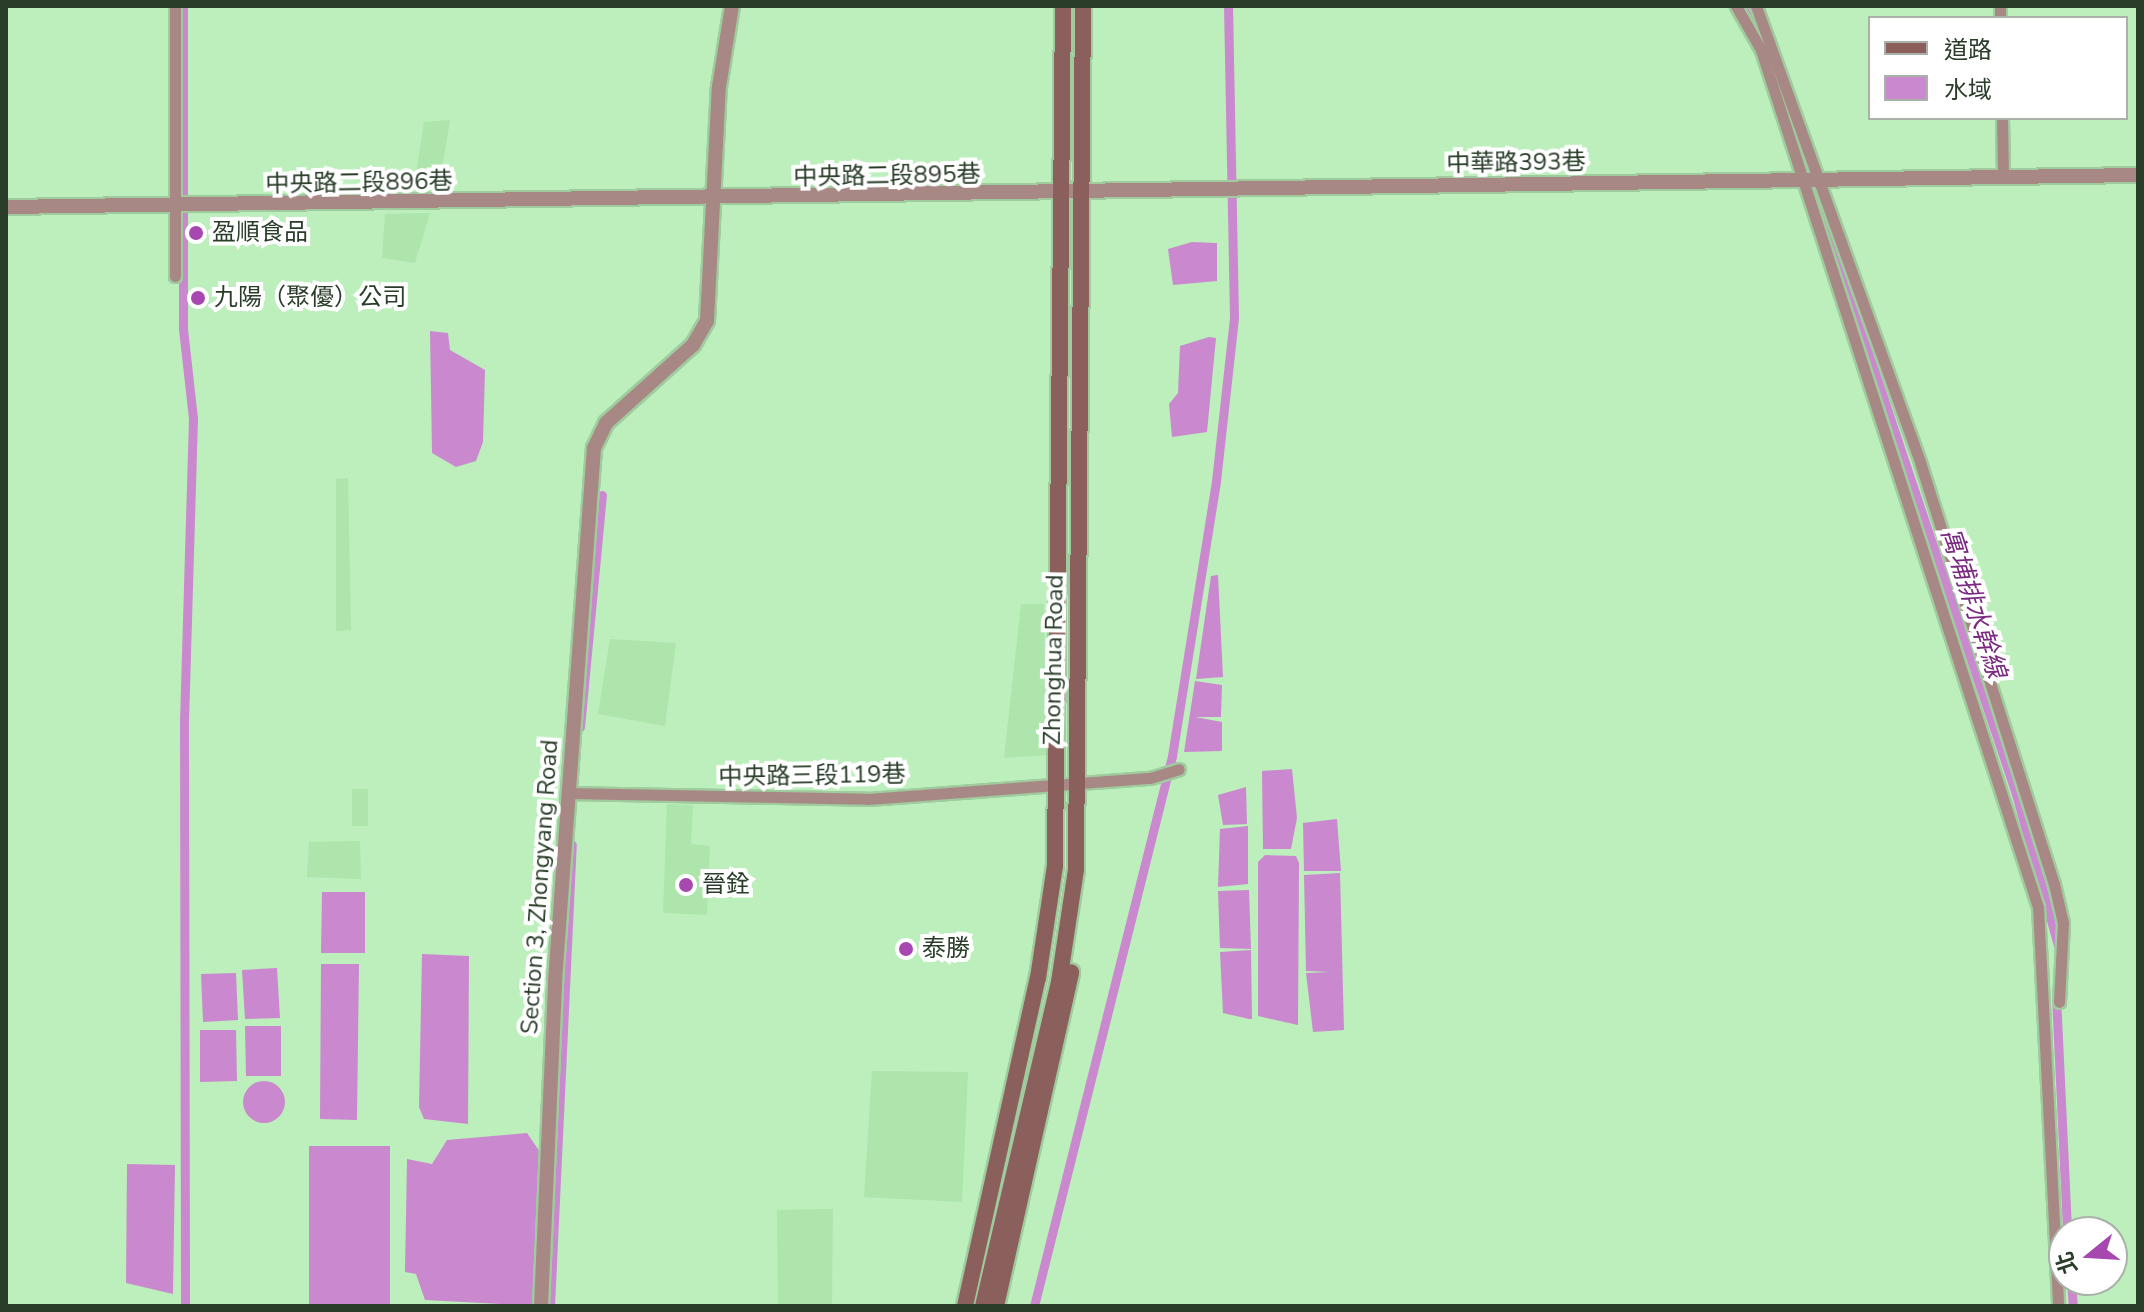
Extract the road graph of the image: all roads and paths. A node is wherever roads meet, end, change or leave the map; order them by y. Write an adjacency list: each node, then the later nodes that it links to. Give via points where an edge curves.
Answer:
1 (175, 6): 17 (street)
2 (732, 6): 15 (street, Section 3, Zhongyang Road)
3 (1063, 6): 14 (main road, Zhonghua Road)
4 (1072, 6): 14 (main road, Zhonghua Road)
5 (1083, 6): 14 (main road, Zhonghua Road)
6 (1093, 6): 14 (main road, Zhonghua Road)
7 (1736, 6): 13 (street, via 1761,50)
8 (1756, 6): 12 (street)
9 (2002, 120): 11 (street)
10 (2138, 175): 11 (street, 中華路393巷)
11 (2003, 176): 12 (street, 中華路393巷)
12 (1823, 180): 13 (street, 中華路393巷); 20 (street)
13 (1805, 183): 14 (street, 中華路393巷); 19 (street)
14 (1073, 193): 15 (street, 中央路二段895巷); 22 (main road, Zhonghua Road); 22 (main road, Zhonghua Road)
15 (712, 200): 17 (street, 中央路二段896巷); 23 (street, Section 3, Zhongyang Road, via 705,327 606,423 591,472)
16 (6, 207): 17 (street, 中央路二段896巷)
17 (175, 207): 18 (street)
18 (175, 276)
19 (1894, 461): 20 (street); 30 (street, via 2042,922 2040,1028)
20 (1920, 462): 24 (street, via 2054,884 2063,923)
21 (1179, 769): 22 (street, 中央路三段119巷)
22 (1072, 782): 23 (street, 中央路三段119巷, via 868,799); 26 (main road, Zhonghua Road, via 1038,978); 27 (main road, Zhonghua Road, via 1066,869 1048,980); 28 (main road, Zhonghua Road, via 1076,869 1059,982); 29 (main road, Zhonghua Road, via 1085,869 1069,986)
23 (567, 793): 25 (street, Section 3, Zhongyang Road)
24 (2059, 1002)
25 (541, 1306)
26 (965, 1306)
27 (974, 1306)
28 (983, 1306)
29 (996, 1306)
30 (2058, 1306)

